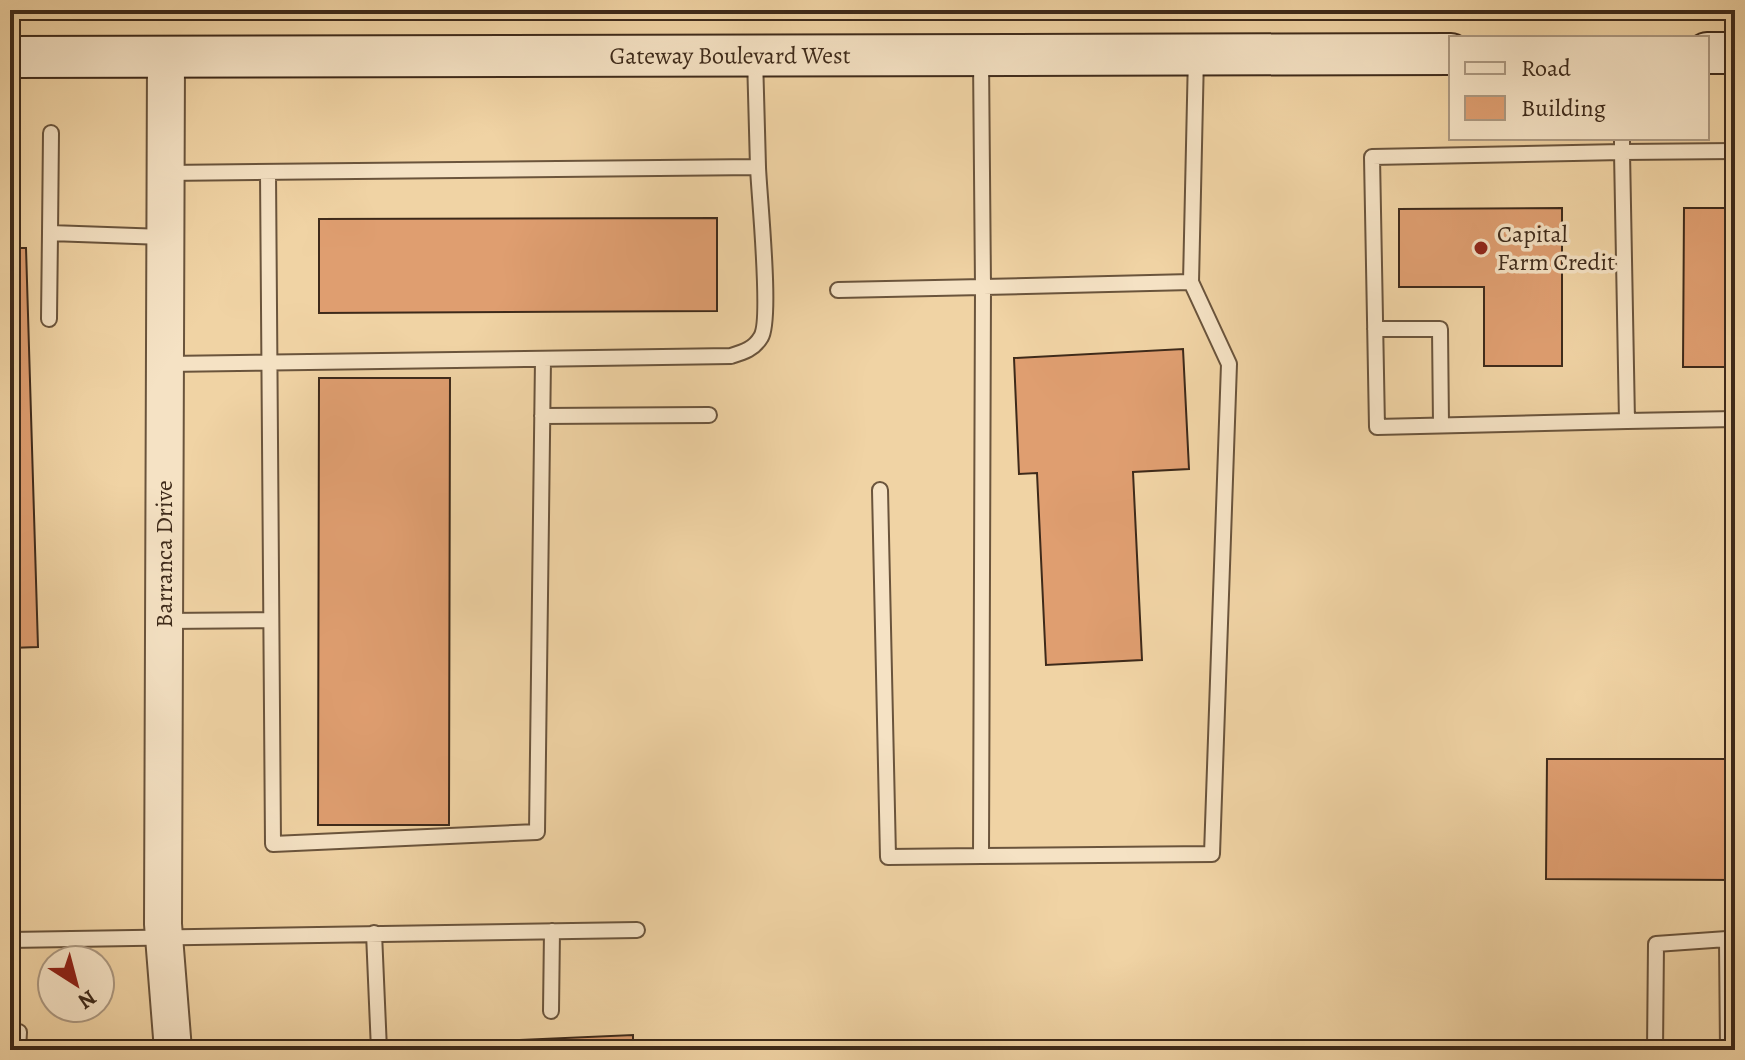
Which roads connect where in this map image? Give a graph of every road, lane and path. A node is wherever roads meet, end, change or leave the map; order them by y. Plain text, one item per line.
1 (1709, 53) edge
2 (1735, 53) edge
3 (1449, 54) edge
4 (981, 55) junction
5 (1196, 55) junction
6 (755, 56) junction
7 (10, 57) edge
8 (166, 58) junction
9 (51, 133) dead end
10 (1622, 145) edge
11 (1735, 151) edge
12 (758, 167) junction
13 (165, 173) junction
14 (268, 173) junction
15 (50, 233) junction
16 (165, 237) junction
17 (1191, 282) junction
18 (983, 287) junction
19 (838, 290) dead end
20 (49, 319) dead end
21 (1375, 329) junction
22 (543, 359) junction
23 (269, 362) junction
24 (165, 364) junction
25 (709, 415) dead end
26 (542, 416) junction
27 (1735, 419) edge
28 (1627, 421) junction
29 (1441, 425) junction
30 (880, 490) dead end
31 (271, 620) junction
32 (164, 621) junction
33 (981, 856) junction
34 (637, 930) dead end
35 (552, 931) junction
36 (374, 933) junction
37 (164, 937) junction
38 (10, 940) edge
39 (551, 1011) dead end
40 (10, 1032) edge
41 (18, 1050) edge
42 (173, 1050) edge
43 (379, 1050) edge
44 (1655, 1050) edge
45 (1728, 1050) edge

1 - 2 main road
3 - 5 main road, Gateway Boulevard West
4 - 5 main road, Gateway Boulevard West
4 - 6 main road, Gateway Boulevard West
4 - 18 lane
5 - 17 lane
6 - 8 main road, Gateway Boulevard West
6 - 12 lane
7 - 8 main road, Gateway Boulevard West
8 - 13 street, Barranca Drive
9 - 15 lane
10 - 11 lane
10 - 21 lane
10 - 28 lane
12 - 14 lane
12 - 22 lane
13 - 14 lane
13 - 16 street, Barranca Drive
14 - 23 lane
15 - 16 lane
15 - 20 lane
16 - 24 street, Barranca Drive
17 - 18 lane
17 - 33 lane
18 - 19 lane
18 - 33 lane
21 - 29 lane
21 - 29 lane
22 - 23 lane
22 - 26 lane
23 - 24 lane
23 - 31 lane
24 - 32 street, Barranca Drive
25 - 26 lane
26 - 31 lane
27 - 28 lane
28 - 29 lane
30 - 33 lane
31 - 32 lane
32 - 37 street, Barranca Drive
34 - 35 lane
35 - 36 lane
35 - 39 lane
36 - 37 lane
36 - 43 lane
37 - 38 lane
37 - 42 street, Barranca Drive
40 - 41 lane
44 - 45 lane

